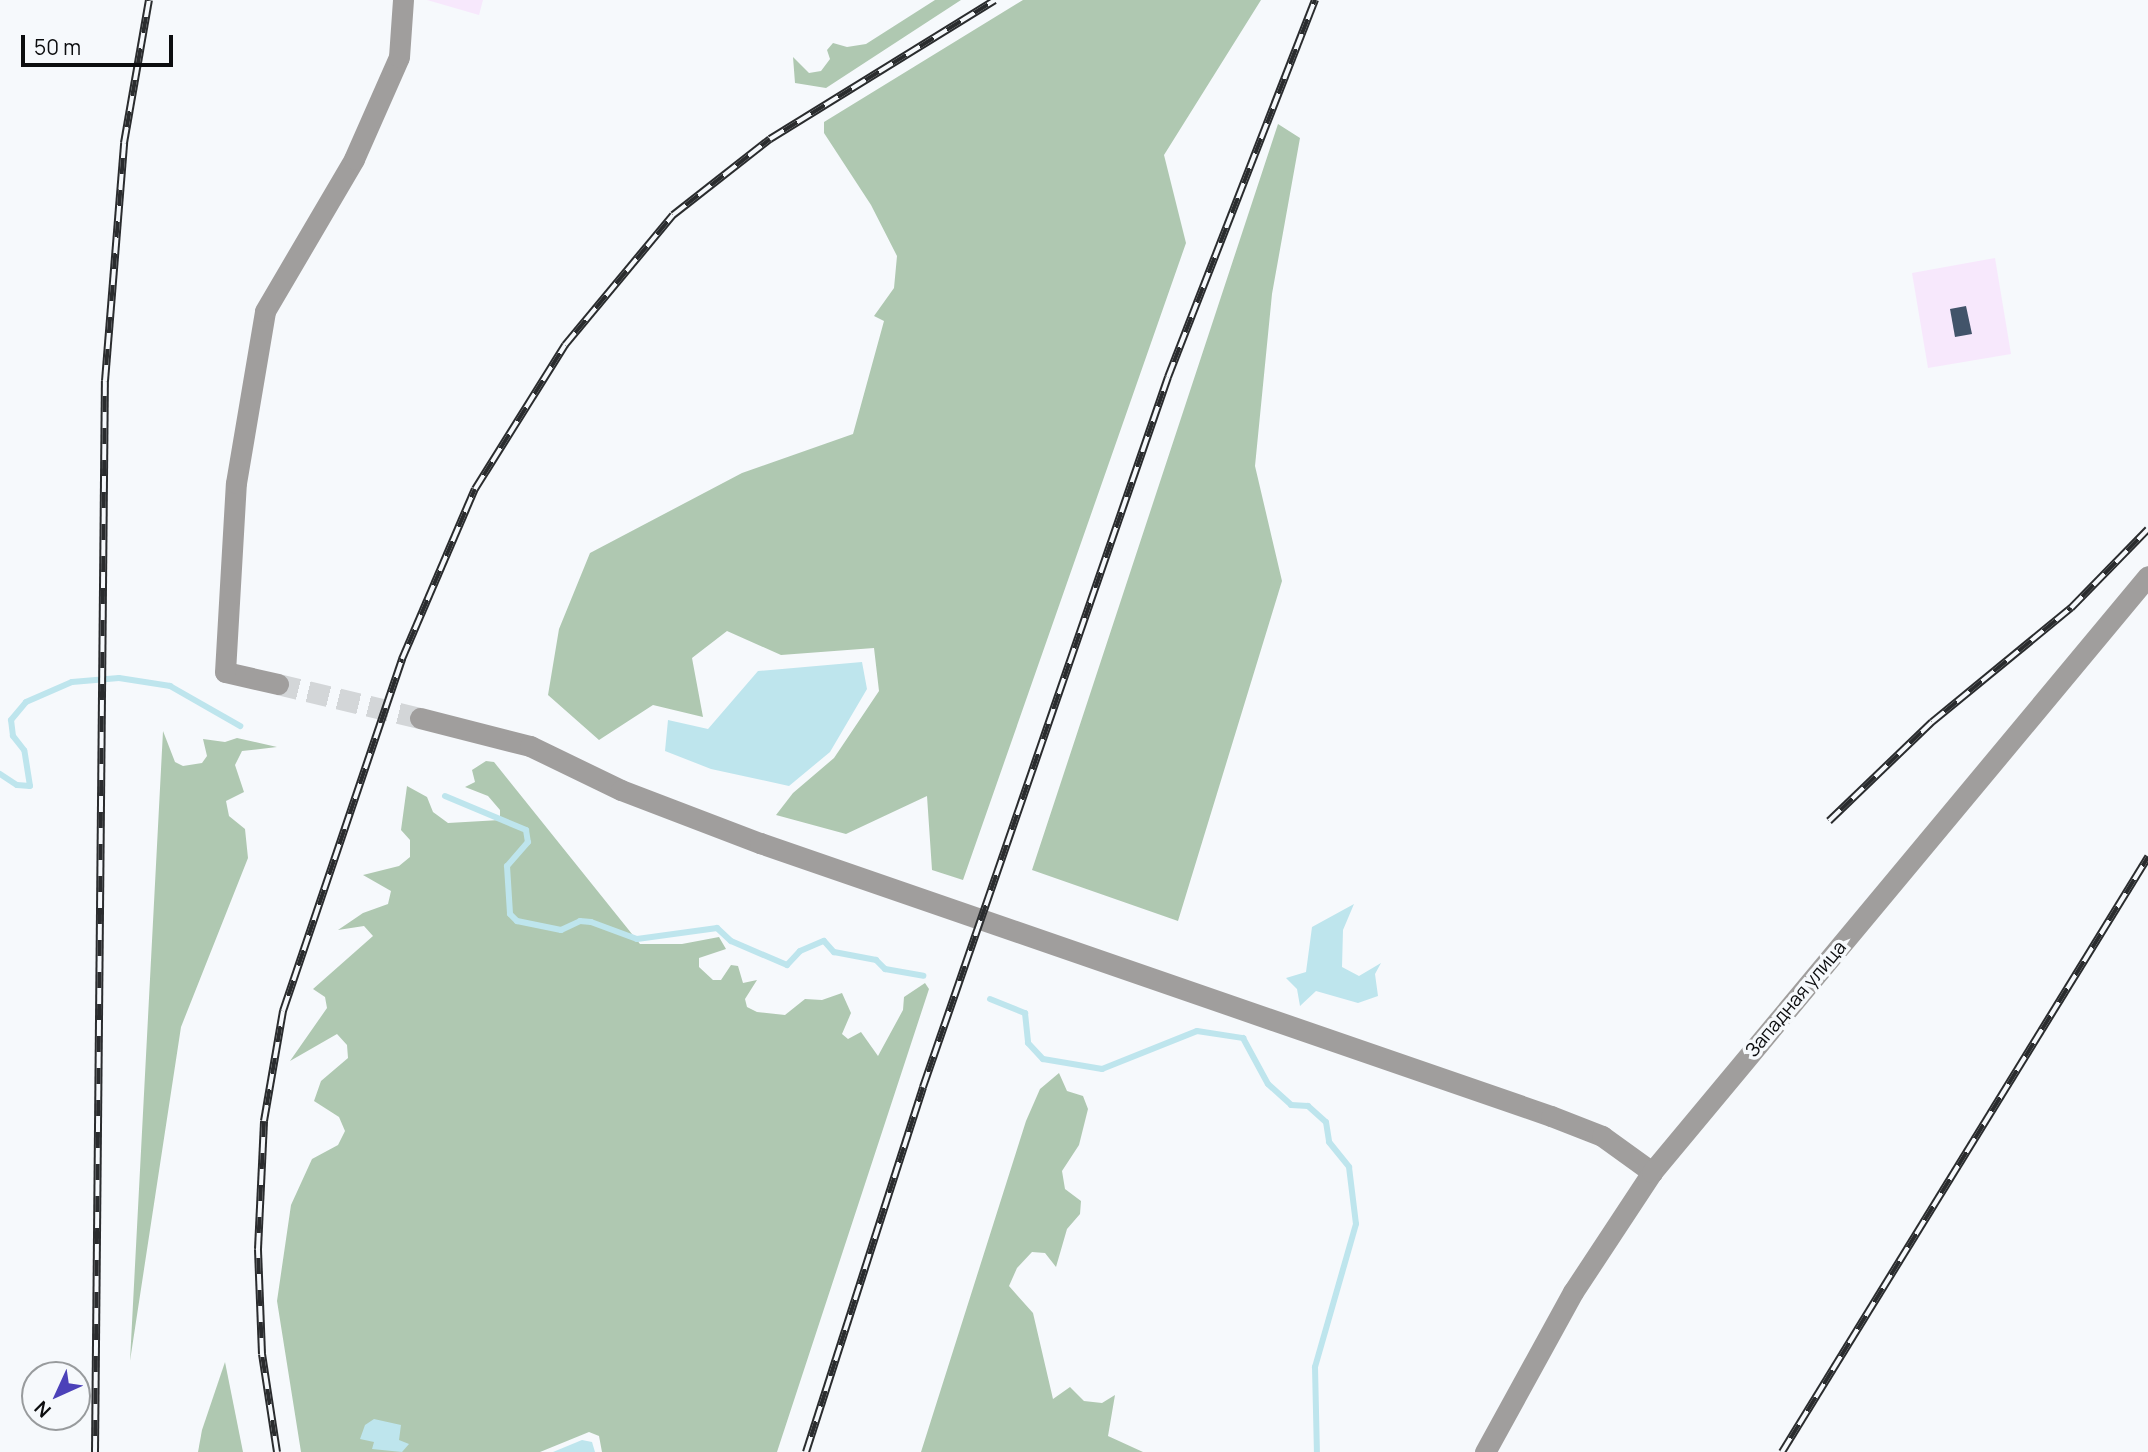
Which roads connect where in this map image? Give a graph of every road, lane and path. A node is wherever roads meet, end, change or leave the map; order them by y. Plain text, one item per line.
1 (403, 0) edge
2 (2148, 576) edge
3 (278, 684) tunnel mouth
4 (420, 718) tunnel mouth
5 (1652, 1172) junction
6 (1485, 1452) edge

1 - 3 street
2 - 5 street, Западная улица
4 - 5 street
5 - 6 street, Западная улица

